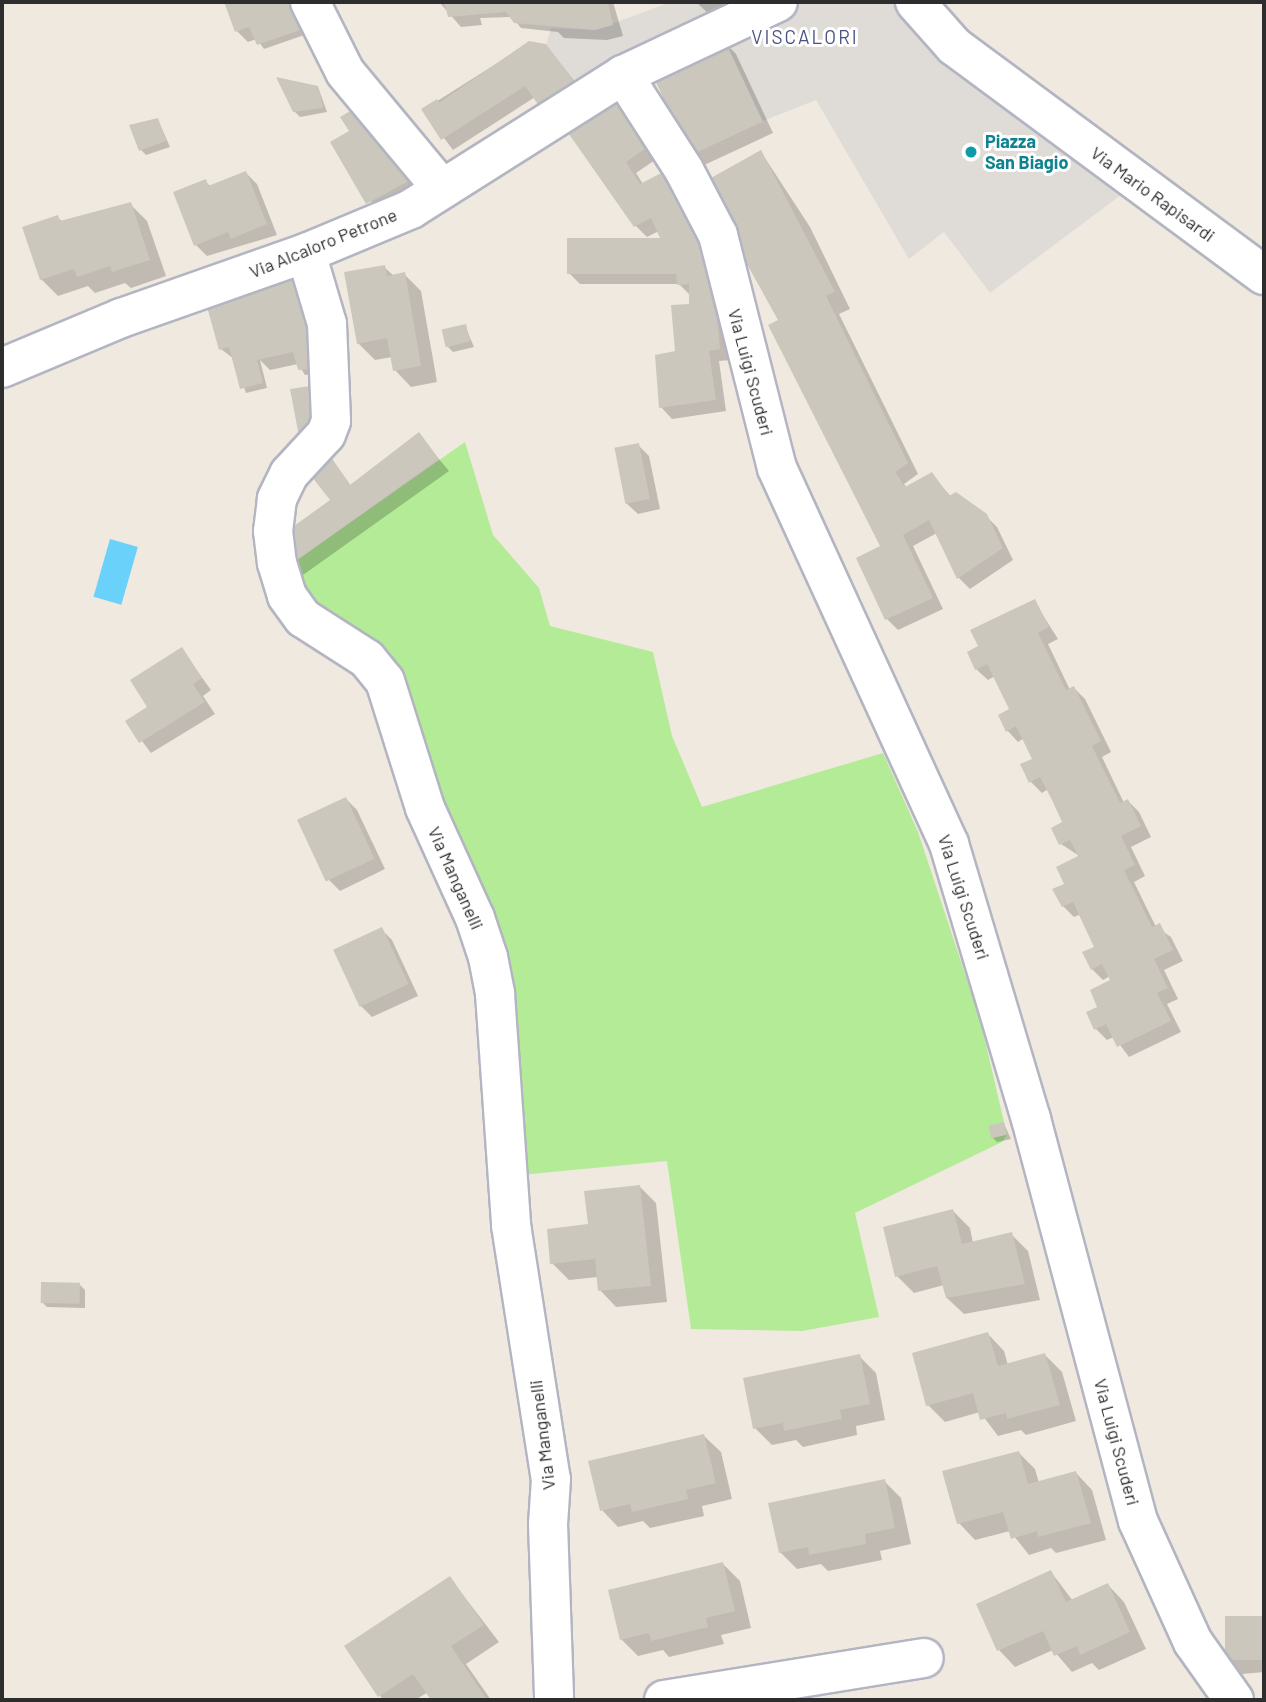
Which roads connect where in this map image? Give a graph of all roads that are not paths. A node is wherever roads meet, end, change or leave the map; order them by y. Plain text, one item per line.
1 (310, 2) edge
2 (778, 2) edge
3 (915, 2) edge
4 (943, 2) edge
5 (954, 46) junction
6 (624, 75) junction
7 (442, 189) junction
8 (306, 253) junction
9 (1264, 275) edge
10 (2, 368) edge
11 (924, 1658) dead end
12 (554, 1700) edge
13 (664, 1700) edge
14 (1234, 1700) edge

1 - 7 street
2 - 6 street, Via Alcaloro Petrone
3 - 5 street, Via Mario Rapisardi
4 - 5 street
5 - 9 street, Via Mario Rapisardi
6 - 7 street, Via Alcaloro Petrone
6 - 14 street, Via Luigi Scuderi
7 - 8 street, Via Alcaloro Petrone
8 - 10 street, Via Alcaloro Petrone
8 - 12 street, Via Manganelli
11 - 13 street

